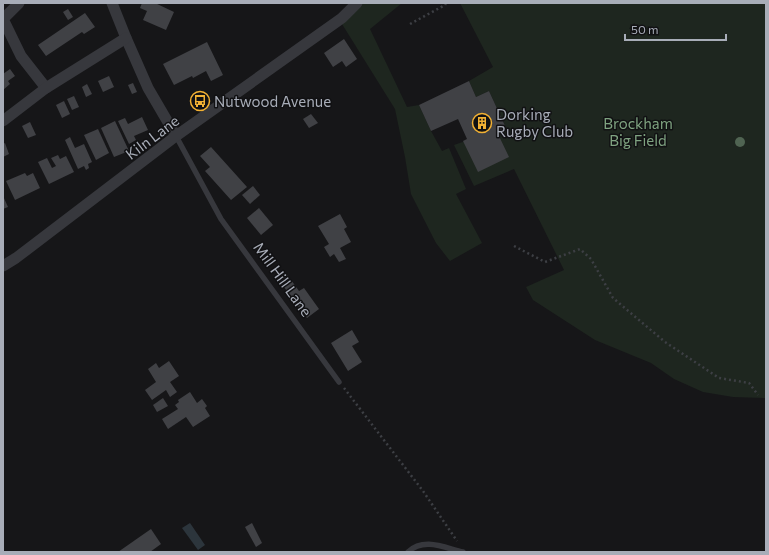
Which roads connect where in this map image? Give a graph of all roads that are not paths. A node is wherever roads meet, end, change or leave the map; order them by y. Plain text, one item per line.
1 (19, 3) edge
2 (112, 3) edge
3 (357, 3) edge
4 (126, 38) junction
5 (46, 88) junction
6 (3, 121) edge
7 (176, 136) junction
8 (3, 266) edge
9 (339, 382) road end
10 (462, 549) edge
11 (408, 552) edge

1 - 5 street
2 - 4 street, Mill Hill Lane
3 - 7 street, Kiln Lane
4 - 5 street
4 - 7 street, Mill Hill Lane
5 - 6 street
7 - 8 street, Kiln Lane
7 - 9 lane, Mill Hill Lane
10 - 11 lane

